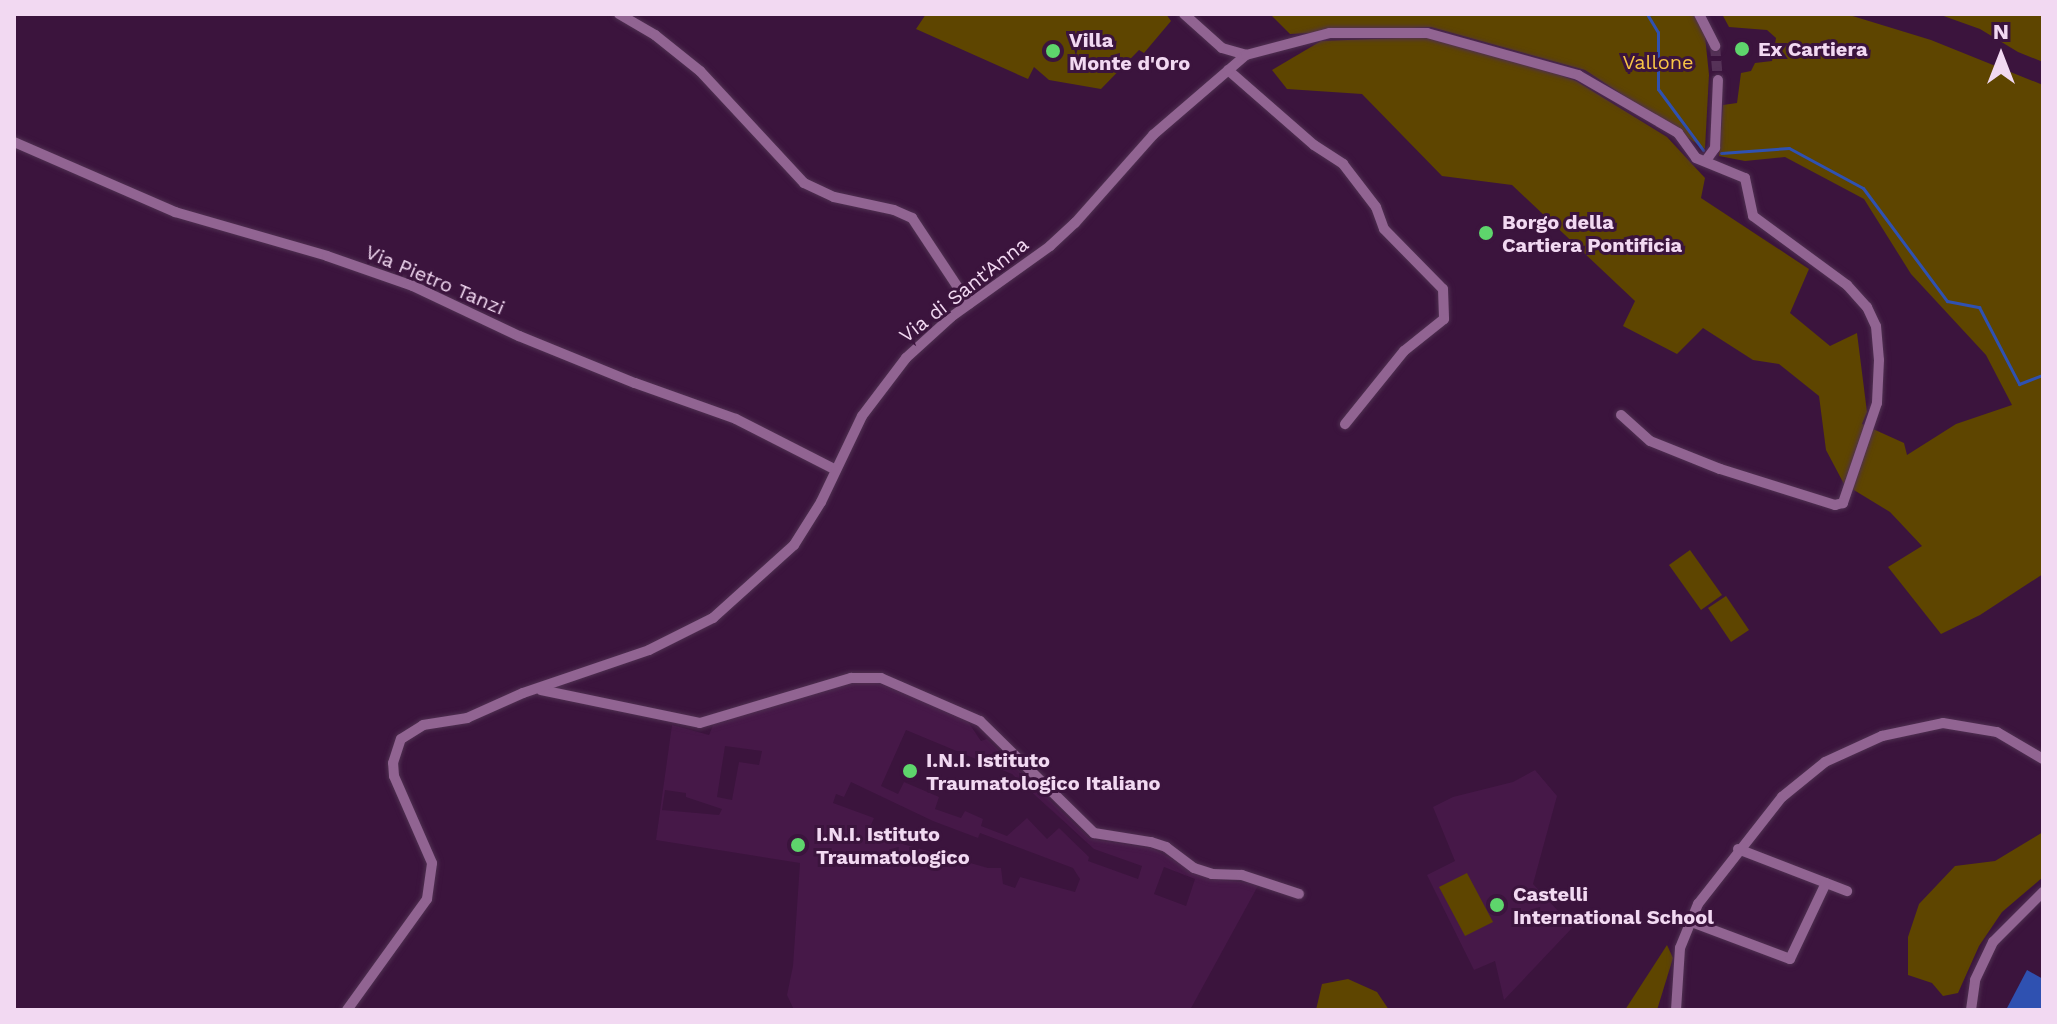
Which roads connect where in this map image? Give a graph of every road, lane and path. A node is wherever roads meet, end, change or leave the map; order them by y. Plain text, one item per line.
1 (619, 14) edge
2 (1184, 14) edge
3 (1699, 14) edge
4 (1715, 46) tunnel mouth
5 (1246, 55) junction
6 (1228, 70) junction
7 (1718, 80) tunnel mouth
8 (14, 142) edge
9 (1707, 159) junction
10 (969, 304) junction
11 (1621, 415) dead end
12 (1345, 424) dead end
13 (834, 469) junction
14 (539, 689) junction
15 (2043, 759) edge
16 (1738, 849) junction
17 (1826, 883) junction
18 (1847, 891) dead end
19 (2043, 892) edge
20 (1299, 894) dead end
21 (1689, 921) junction
22 (347, 1010) edge
23 (1676, 1010) edge
24 (1971, 1010) edge

1 - 10 street
2 - 5 street
3 - 4 street
5 - 6 street, Via di Sant'Anna
5 - 9 street, Via di Sant'Anna
6 - 10 street, Via di Sant'Anna
6 - 12 street
7 - 9 street
8 - 13 street, Via Pietro Tanzi
9 - 11 street, Via di Sant'Anna
10 - 13 street, Via di Sant'Anna
13 - 14 street, Via di Sant'Anna
14 - 20 street
14 - 22 street, Via di Sant'Anna
15 - 16 street
16 - 17 street
16 - 21 street
17 - 18 street
17 - 21 street
19 - 24 street
21 - 23 street

